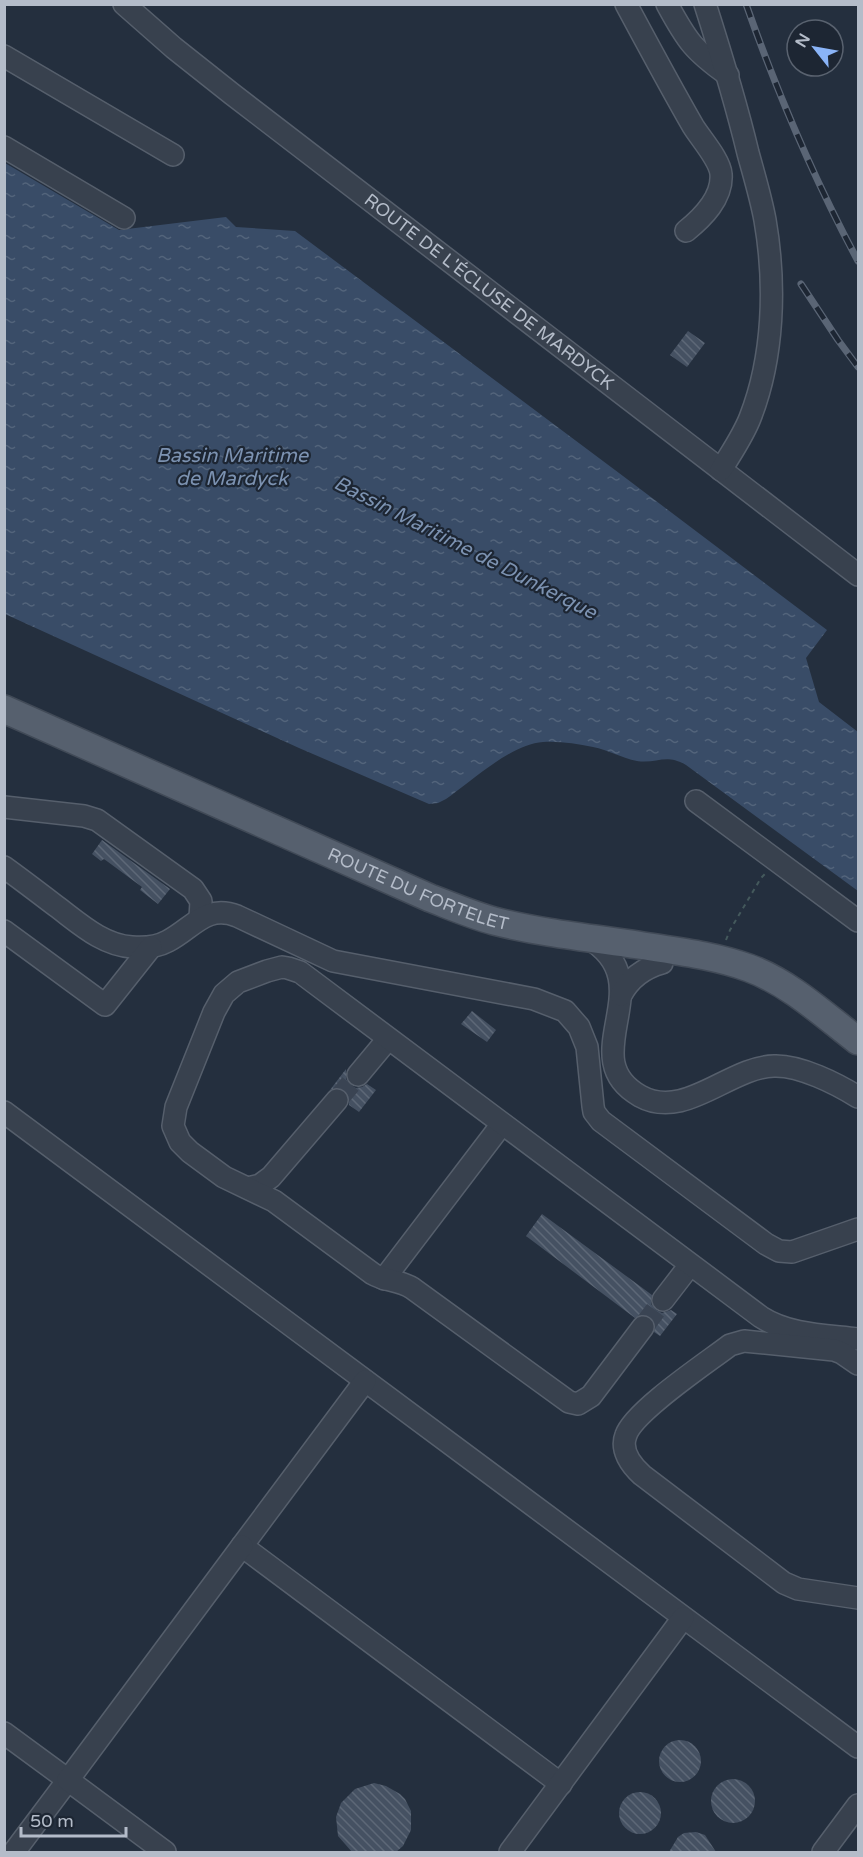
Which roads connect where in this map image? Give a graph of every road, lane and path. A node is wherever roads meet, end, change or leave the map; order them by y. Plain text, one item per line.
1 (124, 4) edge
2 (626, 4) edge
3 (668, 4) edge
4 (705, 4) edge
5 (4, 56) edge
6 (728, 75) junction
7 (4, 147) edge
8 (173, 155) dead end
9 (124, 218) dead end
10 (686, 231) dead end
11 (721, 470) junction
12 (858, 575) edge
13 (4, 709) edge
14 (4, 723) edge
15 (696, 801) dead end
16 (4, 807) edge
17 (780, 862) junction
18 (4, 867) edge
19 (200, 918) junction
20 (858, 921) edge
21 (4, 931) edge
22 (587, 937) junction
23 (151, 946) junction
24 (608, 954) junction
25 (719, 959) junction
26 (662, 963) junction
27 (621, 995) junction
28 (850, 1034) edge
29 (388, 1040) junction
30 (358, 1075) tunnel mouth
31 (858, 1097) edge
32 (338, 1100) tunnel mouth
33 (4, 1112) edge
34 (501, 1124) junction
35 (248, 1188) junction
36 (858, 1229) edge
37 (690, 1265) junction
38 (384, 1279) junction
39 (663, 1300) tunnel mouth
40 (643, 1327) tunnel mouth
41 (858, 1339) edge
42 (858, 1364) edge
43 (365, 1381) junction
44 (242, 1546) junction
45 (858, 1598) edge
46 (683, 1618) junction
47 (4, 1733) edge
48 (858, 1747) edge
49 (68, 1780) junction
50 (561, 1784) junction
51 (858, 1805) edge
52 (14, 1852) edge
53 (165, 1852) edge
54 (510, 1852) edge
55 (823, 1852) edge

1 - 11 street, ROUTE DE L'ÉCLUSE DE MARDYCK
2 - 10 street
3 - 6 street
4 - 6 street
5 - 8 street
6 - 11 street
7 - 9 street
11 - 12 street, ROUTE DE L'ÉCLUSE DE MARDYCK
13 - 22 main road, ROUTE DU FORTELET
14 - 24 main road, ROUTE DU FORTELET
15 - 17 street
16 - 19 street
17 - 20 street
17 - 25 path
18 - 23 street
19 - 23 street
19 - 36 street
21 - 23 street
22 - 24 street
22 - 25 main road, ROUTE DU FORTELET
24 - 26 main road, ROUTE DU FORTELET
24 - 27 street
25 - 28 main road, ROUTE DU FORTELET
26 - 27 street
26 - 28 main road, ROUTE DU FORTELET
27 - 31 street
29 - 30 street
29 - 34 street
29 - 35 street
32 - 35 street
33 - 43 street
34 - 37 street
34 - 38 street
35 - 38 street
37 - 39 street
37 - 41 street
38 - 40 street
42 - 45 street
43 - 44 street
43 - 46 street
44 - 49 street
44 - 50 street
46 - 48 street
46 - 50 street
47 - 49 street
49 - 52 street
49 - 53 street
50 - 54 street
51 - 55 street

